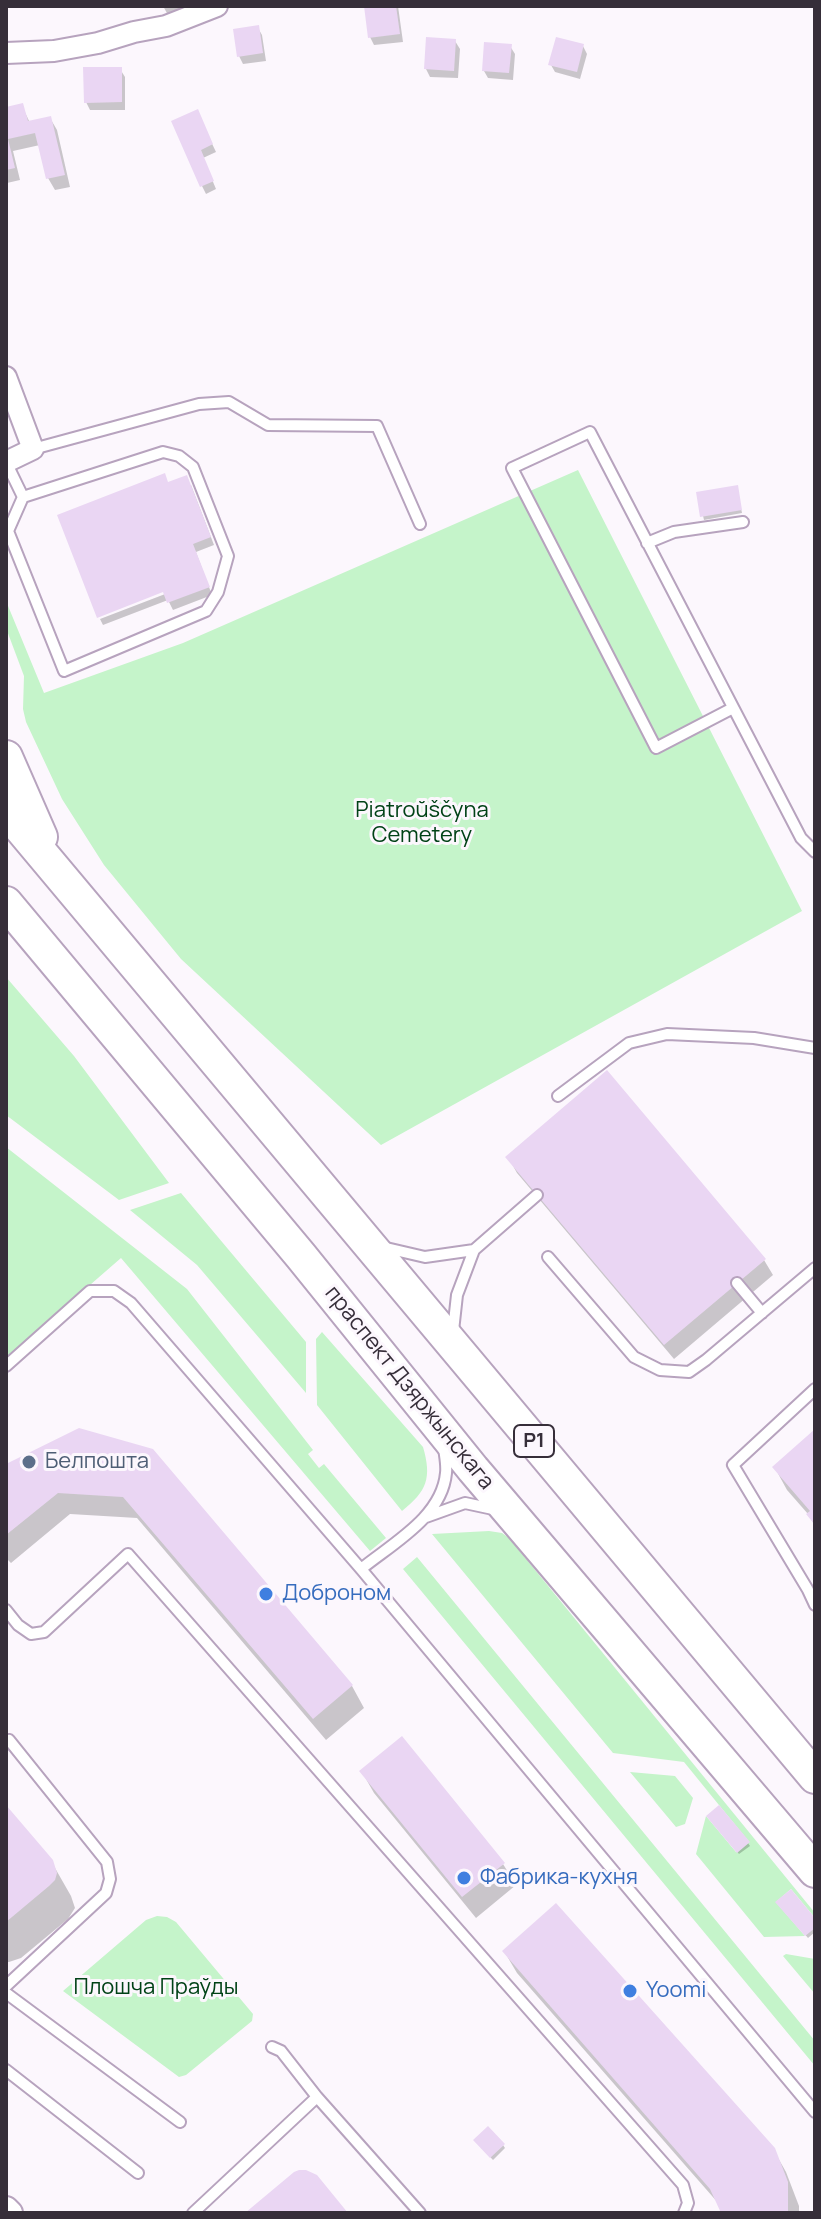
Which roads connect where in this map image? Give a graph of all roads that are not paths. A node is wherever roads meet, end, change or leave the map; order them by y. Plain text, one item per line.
1 (217, 6) edge
2 (6, 53) edge
3 (6, 377) edge
4 (33, 449) junction
5 (6, 462) edge
6 (23, 497) junction
7 (743, 522) dead end
8 (420, 524) dead end
9 (647, 543) junction
10 (733, 708) junction
11 (6, 757) edge
12 (6, 811) edge
13 (815, 852) edge
14 (54, 865) junction
15 (6, 903) edge
16 (815, 1048) edge
17 (558, 1096) dead end
18 (537, 1195) dead end
19 (370, 1244) junction
20 (474, 1250) junction
21 (548, 1257) dead end
22 (815, 1268) edge
23 (737, 1283) dead end
24 (762, 1313) junction
25 (454, 1345) junction
26 (6, 1366) edge
27 (815, 1389) edge
28 (432, 1420) junction
29 (426, 1517) junction
30 (525, 1528) junction
31 (361, 1569) junction
32 (815, 1605) edge
33 (6, 1610) edge
34 (6, 1742) edge
35 (815, 1777) edge
36 (815, 1871) edge
37 (6, 1986) edge
38 (6, 1993) edge
39 (272, 2047) dead end
40 (6, 2070) edge
41 (317, 2097) junction
42 (815, 2112) edge
43 (180, 2122) dead end
44 (138, 2173) dead end
45 (193, 2213) edge
46 (420, 2213) edge
47 (684, 2213) edge

1 - 2 street
3 - 4 street
4 - 5 street
4 - 8 lane
5 - 6 lane
6 - 6 lane
7 - 9 lane
9 - 10 lane
9 - 10 lane
10 - 13 lane
11 - 14 main road, Р1
12 - 14 main road
14 - 19 main road, Р1
15 - 28 main road, праспект Дзяржынскага
16 - 17 lane
18 - 20 lane
19 - 20 lane
19 - 25 main road, Р1
20 - 25 lane
21 - 24 lane
22 - 24 lane
23 - 24 lane
25 - 35 main road, Р1
26 - 31 lane
27 - 32 lane
28 - 29 lane
28 - 30 main road, праспект Дзяржынскага
29 - 30 lane
29 - 31 lane
30 - 36 main road, праспект Дзяржынскага
31 - 42 lane
33 - 47 lane
34 - 37 lane
38 - 43 lane
39 - 41 lane
40 - 44 lane
41 - 45 lane
41 - 46 lane

